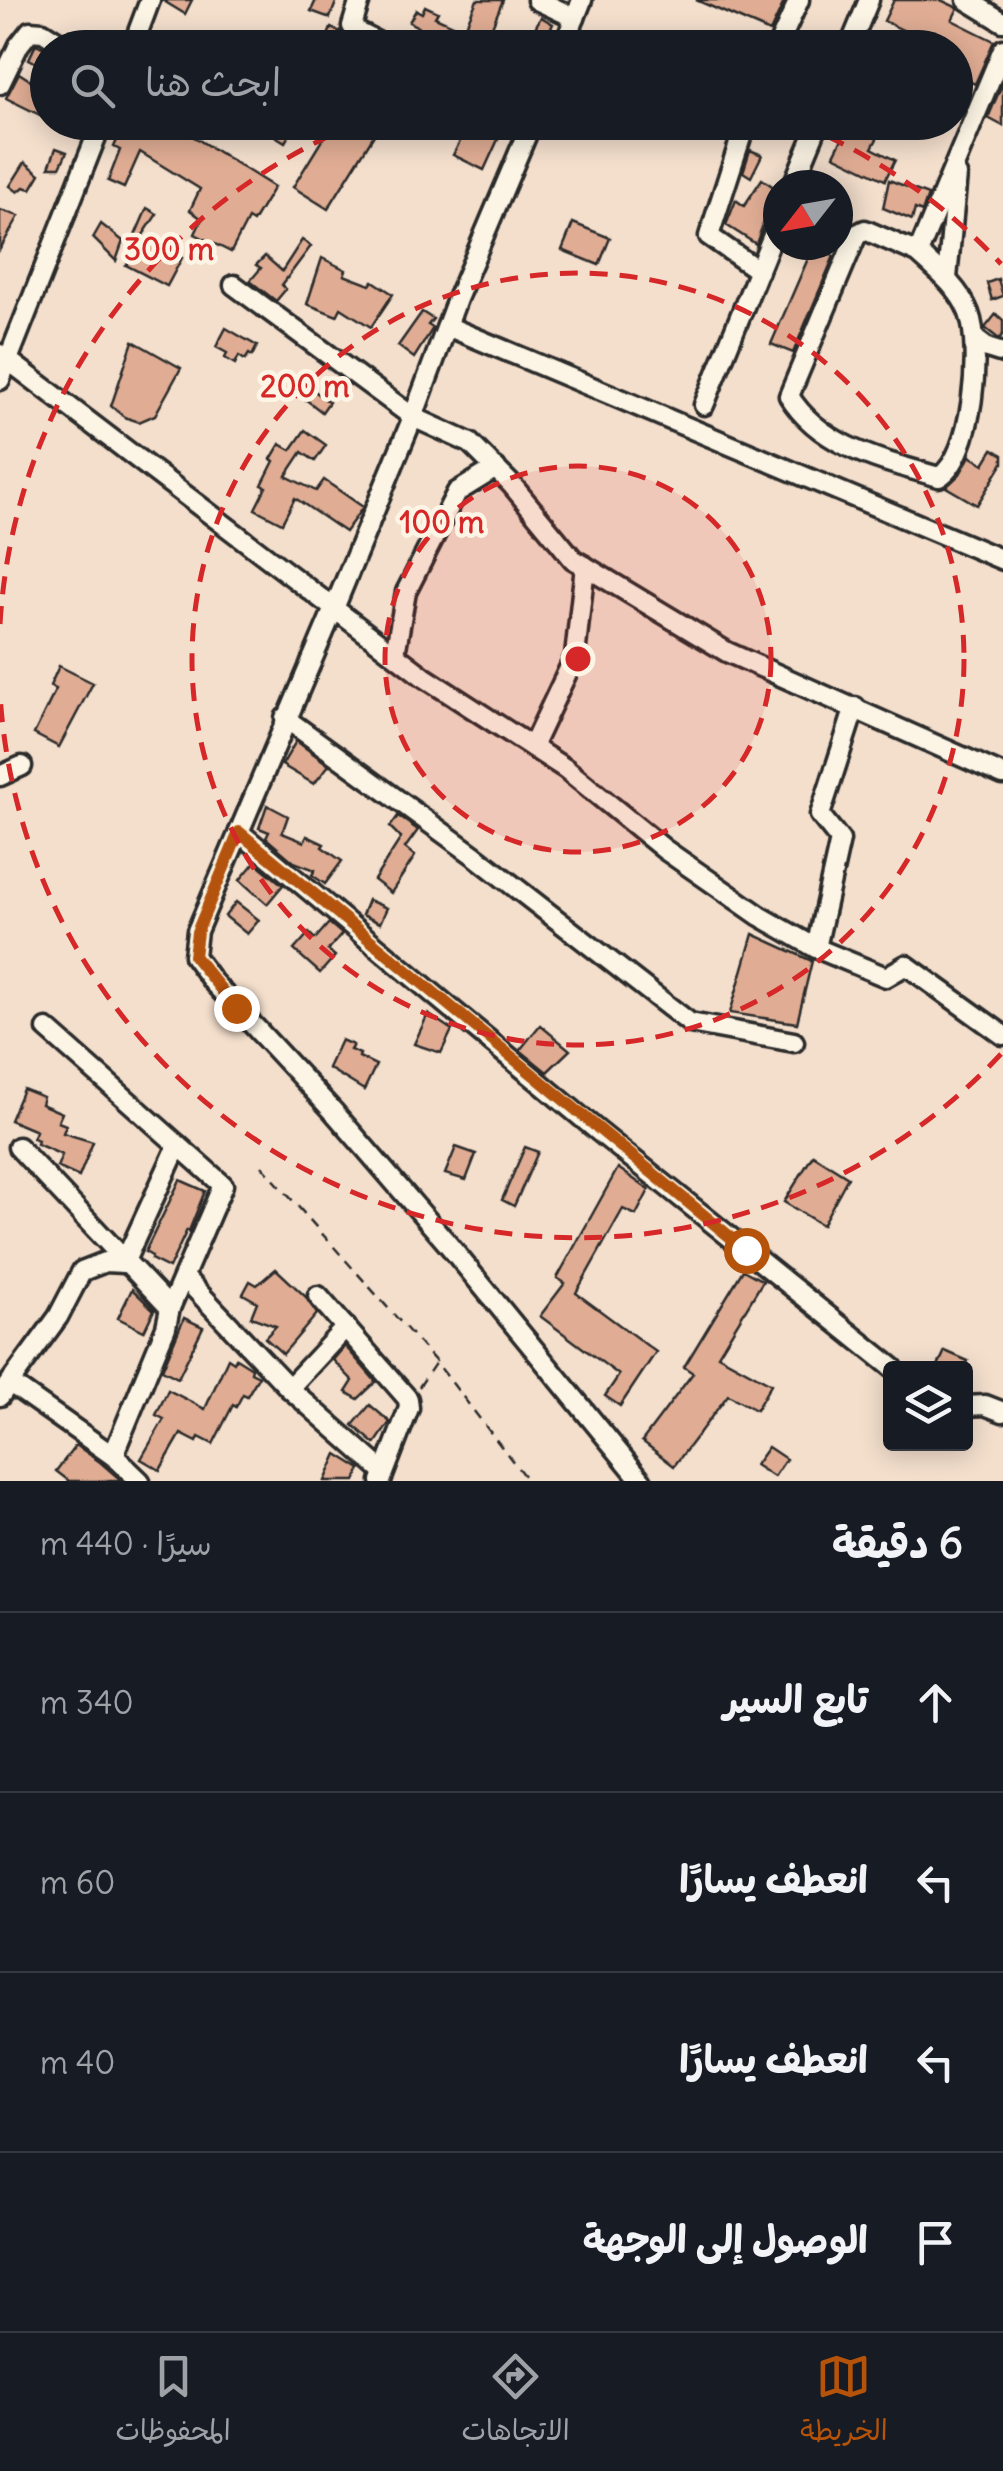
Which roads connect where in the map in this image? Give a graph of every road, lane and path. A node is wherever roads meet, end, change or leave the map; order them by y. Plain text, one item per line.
1 (150, 0) edge
2 (360, 0) edge
3 (538, 0) edge
4 (582, 0) edge
5 (799, 0) edge
6 (868, 0) edge
7 (967, 0) edge
8 (575, 18) junction
9 (1003, 22) edge
10 (139, 30) edge
11 (355, 30) edge
12 (570, 30) edge
13 (786, 30) edge
14 (856, 30) edge
15 (30, 31) edge
16 (1003, 49) edge
17 (0, 84) edge
18 (973, 122) edge
19 (94, 140) edge
20 (524, 140) edge
21 (740, 140) edge
22 (812, 140) edge
23 (966, 140) edge
24 (956, 164) junction
25 (800, 170) edge
26 (918, 253) junction
27 (763, 260) edge
28 (759, 270) junction
29 (947, 278) junction
30 (234, 285) dead end
31 (446, 326) junction
32 (975, 339) junction
33 (1003, 354) edge
34 (4, 357) edge
35 (0, 380) edge
36 (704, 405) dead end
37 (413, 417) junction
38 (496, 468) junction
39 (1003, 560) edge
40 (585, 566) junction
41 (335, 606) junction
42 (395, 654) junction
43 (855, 707) junction
44 (285, 718) junction
45 (532, 747) junction
46 (22, 766) dead end
47 (1003, 775) edge
48 (0, 776) edge
49 (239, 832) junction
50 (816, 948) junction
51 (47, 1029) dead end
52 (1003, 1035) edge
53 (794, 1042) dead end
54 (178, 1145) junction
55 (18, 1147) dead end
56 (262, 1166) dead end
57 (124, 1262) junction
58 (184, 1276) junction
59 (318, 1296) dead end
60 (170, 1308) junction
61 (346, 1326) junction
62 (885, 1361) edge
63 (436, 1362) junction
64 (289, 1388) junction
65 (5, 1390) edge
66 (408, 1400) junction
67 (973, 1406) edge
68 (1003, 1412) edge
69 (116, 1458) junction
70 (382, 1477) edge
71 (140, 1481) edge
72 (528, 1481) edge
73 (642, 1481) edge

1 - 10 street
2 - 11 street
3 - 8 street
4 - 8 street
5 - 13 street
6 - 14 street
7 - 9 street
8 - 12 street
15 - 17 street
16 - 18 street
19 - 34 street
20 - 31 street
21 - 28 street
22 - 25 street
23 - 24 street
24 - 26 street
24 - 29 street
26 - 29 street
26 - 32 street
27 - 28 street
28 - 36 street
29 - 32 street
30 - 37 street
31 - 37 street
31 - 39 street
32 - 33 street
34 - 35 street
34 - 41 street
37 - 38 street
37 - 41 street
38 - 40 street
38 - 42 street
40 - 43 street
40 - 45 street
41 - 42 street
41 - 44 street
42 - 45 street
43 - 47 street
43 - 50 street
44 - 49 street
44 - 53 street
45 - 50 street
46 - 48 street
49 - 62 street
49 - 73 street
50 - 52 street
51 - 54 street
54 - 57 street
54 - 58 street
55 - 57 street
56 - 63 path
57 - 60 street
57 - 65 street
58 - 60 street
58 - 64 street
59 - 61 street
60 - 69 street
61 - 64 street
61 - 66 street
63 - 66 path
63 - 72 path
64 - 70 street
65 - 69 street
66 - 70 street
67 - 68 street
69 - 71 street

